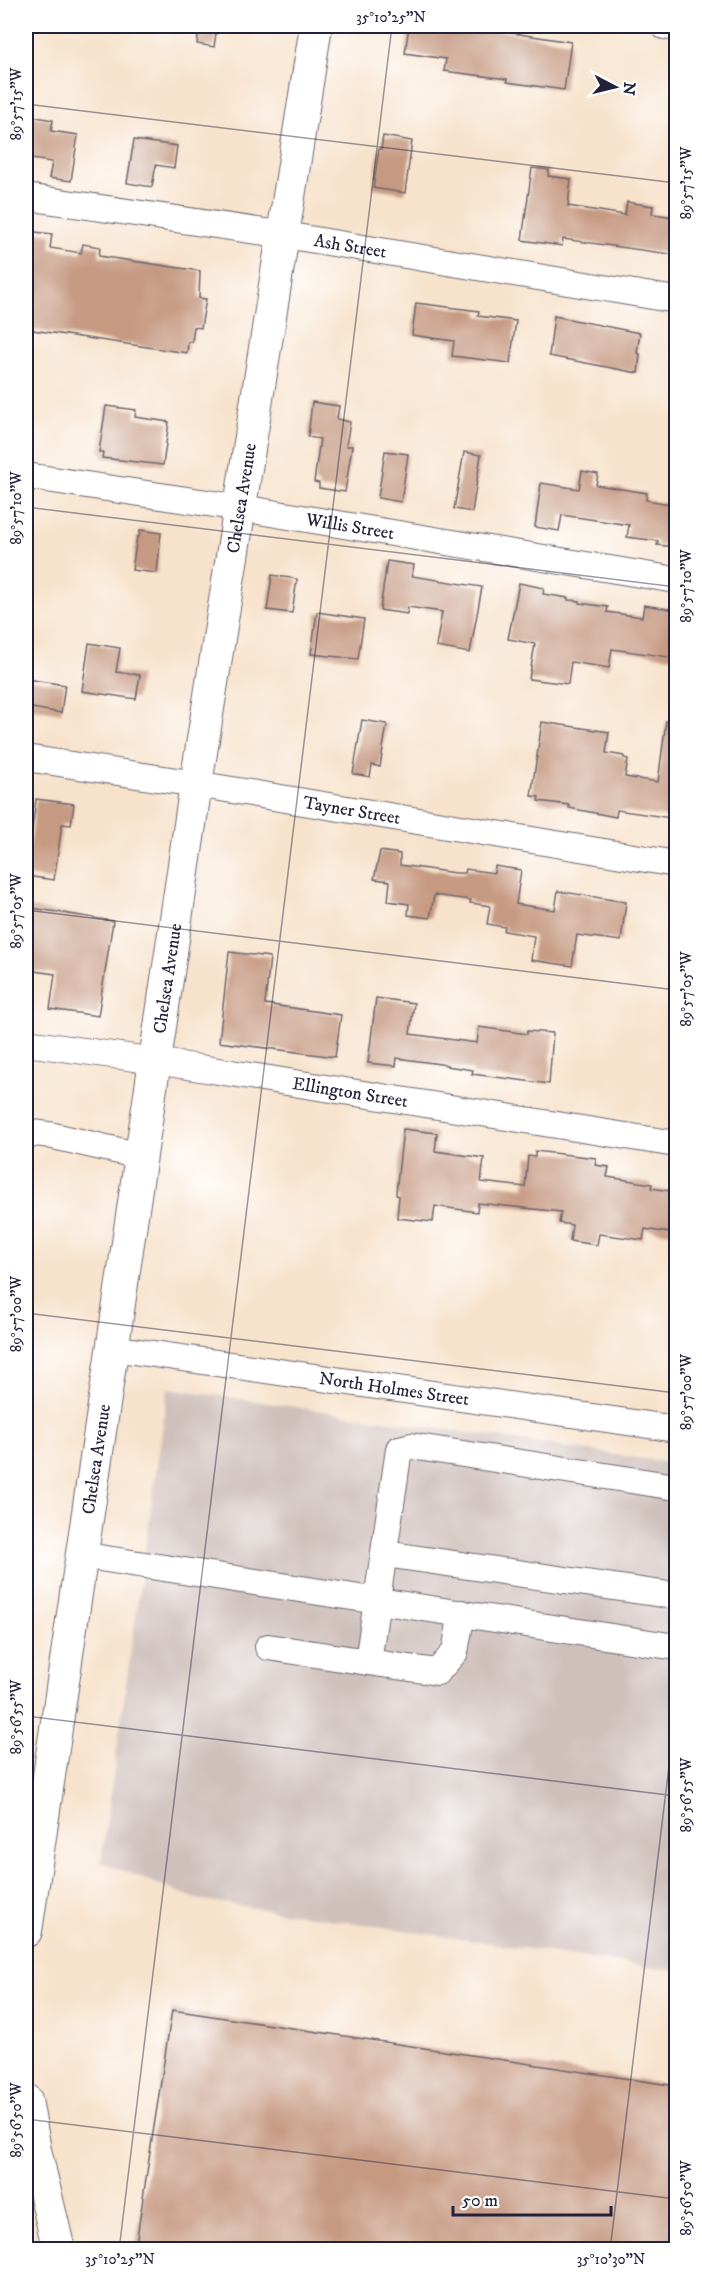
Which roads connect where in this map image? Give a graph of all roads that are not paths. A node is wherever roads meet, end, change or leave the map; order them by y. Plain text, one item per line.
1 (316, 26) edge
2 (664, 26) edge
3 (676, 28) edge
4 (26, 197) edge
5 (285, 235) junction
6 (676, 300) edge
7 (26, 477) edge
8 (241, 508) junction
9 (676, 580) edge
10 (26, 759) edge
11 (196, 784) junction
12 (676, 864) edge
13 (26, 1043) edge
14 (156, 1061) junction
15 (26, 1137) edge
16 (676, 1144) edge
17 (141, 1156) junction
18 (112, 1348) junction
19 (676, 1429) edge
20 (676, 1487) edge
21 (384, 1554) junction
22 (80, 1555) junction
23 (676, 1596) edge
24 (377, 1599) junction
25 (462, 1613) junction
26 (268, 1647) dead end
27 (676, 1647) edge
28 (368, 1662) junction
29 (26, 1931) edge
30 (26, 2100) edge
31 (59, 2250) edge

1 - 5 main road, Chelsea Avenue
2 - 3 street
4 - 5 street, Ash Street
5 - 6 street, Ash Street
5 - 8 main road, Chelsea Avenue
7 - 8 street, Willis Street
8 - 9 street, Willis Street
8 - 11 main road, Chelsea Avenue
10 - 11 street, Tayner Street
11 - 12 street, Tayner Street
11 - 14 main road, Chelsea Avenue
13 - 14 street, Ellington Street
14 - 16 street, Ellington Street
14 - 17 main road, Chelsea Avenue
15 - 17 street
17 - 18 main road, Chelsea Avenue
18 - 19 street, North Holmes Street
18 - 22 main road, Chelsea Avenue
20 - 21 street
21 - 23 street
21 - 24 street
22 - 24 street
22 - 29 main road, Chelsea Avenue
24 - 25 street
24 - 28 street
25 - 27 street
25 - 28 street
26 - 28 street
30 - 31 main road

